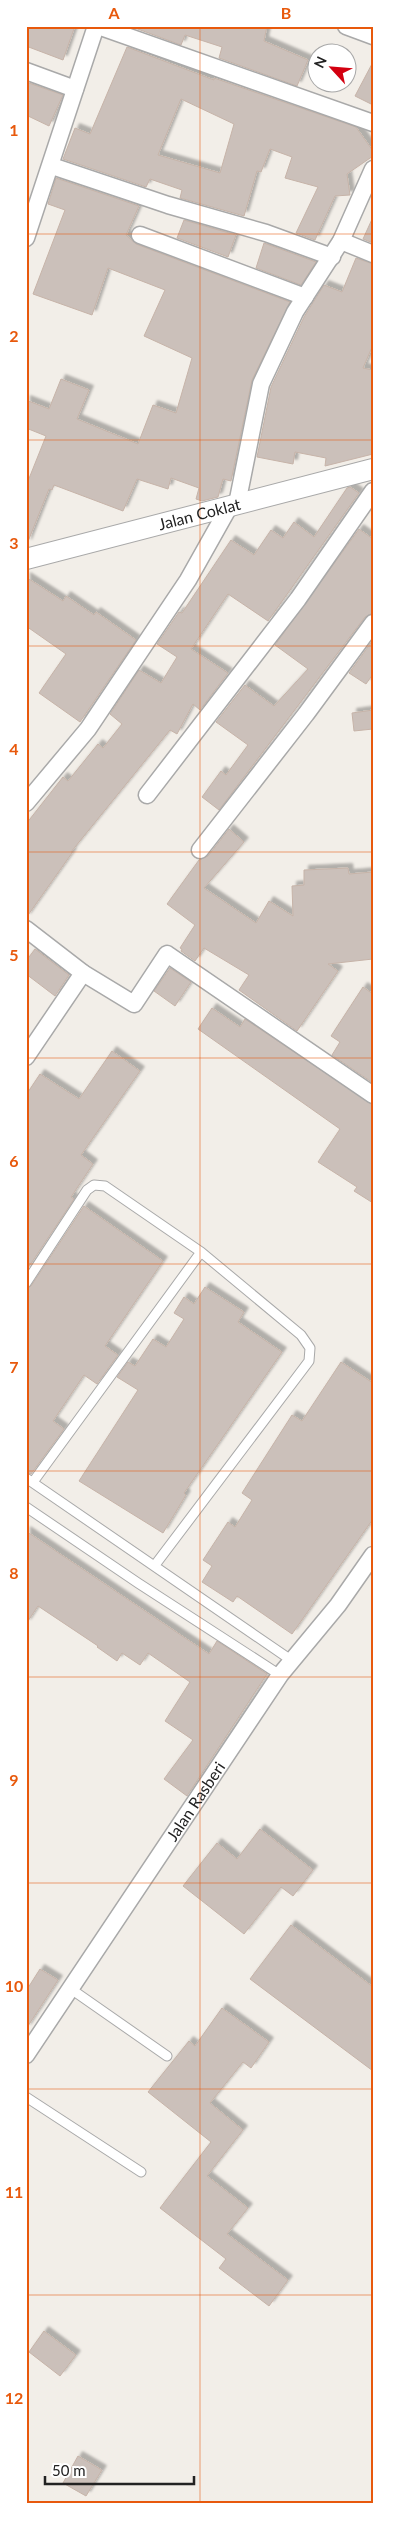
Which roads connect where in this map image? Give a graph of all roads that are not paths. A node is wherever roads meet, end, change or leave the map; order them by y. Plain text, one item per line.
1 (97, 26) edge
2 (346, 26) edge
3 (373, 36) edge
4 (26, 71) edge
5 (75, 89) junction
6 (373, 124) edge
7 (52, 166) junction
8 (373, 169) edge
9 (140, 236) dead end
10 (26, 238) edge
11 (341, 241) junction
12 (373, 254) edge
13 (332, 257) junction
14 (305, 296) junction
15 (373, 469) edge
16 (373, 491) edge
17 (233, 506) junction
18 (26, 559) edge
19 (373, 623) edge
20 (147, 795) dead end
21 (26, 803) edge
22 (200, 850) dead end
23 (26, 929) edge
24 (83, 974) junction
25 (26, 1057) edge
26 (373, 1095) edge
27 (201, 1252) junction
28 (26, 1283) edge
29 (30, 1480) edge
30 (26, 1507) edge
31 (373, 1555) edge
32 (155, 1565) junction
33 (291, 1660) junction
34 (280, 1675) junction
35 (71, 1989) junction
36 (26, 2055) edge
37 (167, 2056) dead end
38 (26, 2097) edge
39 (141, 2172) dead end

1 - 5 street
1 - 6 street
2 - 3 street
4 - 5 street
5 - 7 street
7 - 10 street
7 - 13 street
8 - 11 street
9 - 14 street
11 - 12 street
11 - 13 street
13 - 14 street
14 - 17 street
15 - 17 street, Jalan Coklat
16 - 20 street
17 - 18 street, Jalan Coklat
17 - 21 street
19 - 22 street
23 - 24 street
24 - 25 street
24 - 26 street
27 - 28 lane
27 - 29 lane
27 - 32 lane
29 - 32 lane
30 - 34 lane
31 - 33 street, Jalan Rasberi
32 - 33 lane
33 - 34 street, Jalan Rasberi
34 - 35 street, Jalan Rasberi
35 - 36 street, Jalan Rasberi
35 - 37 lane
38 - 39 lane

